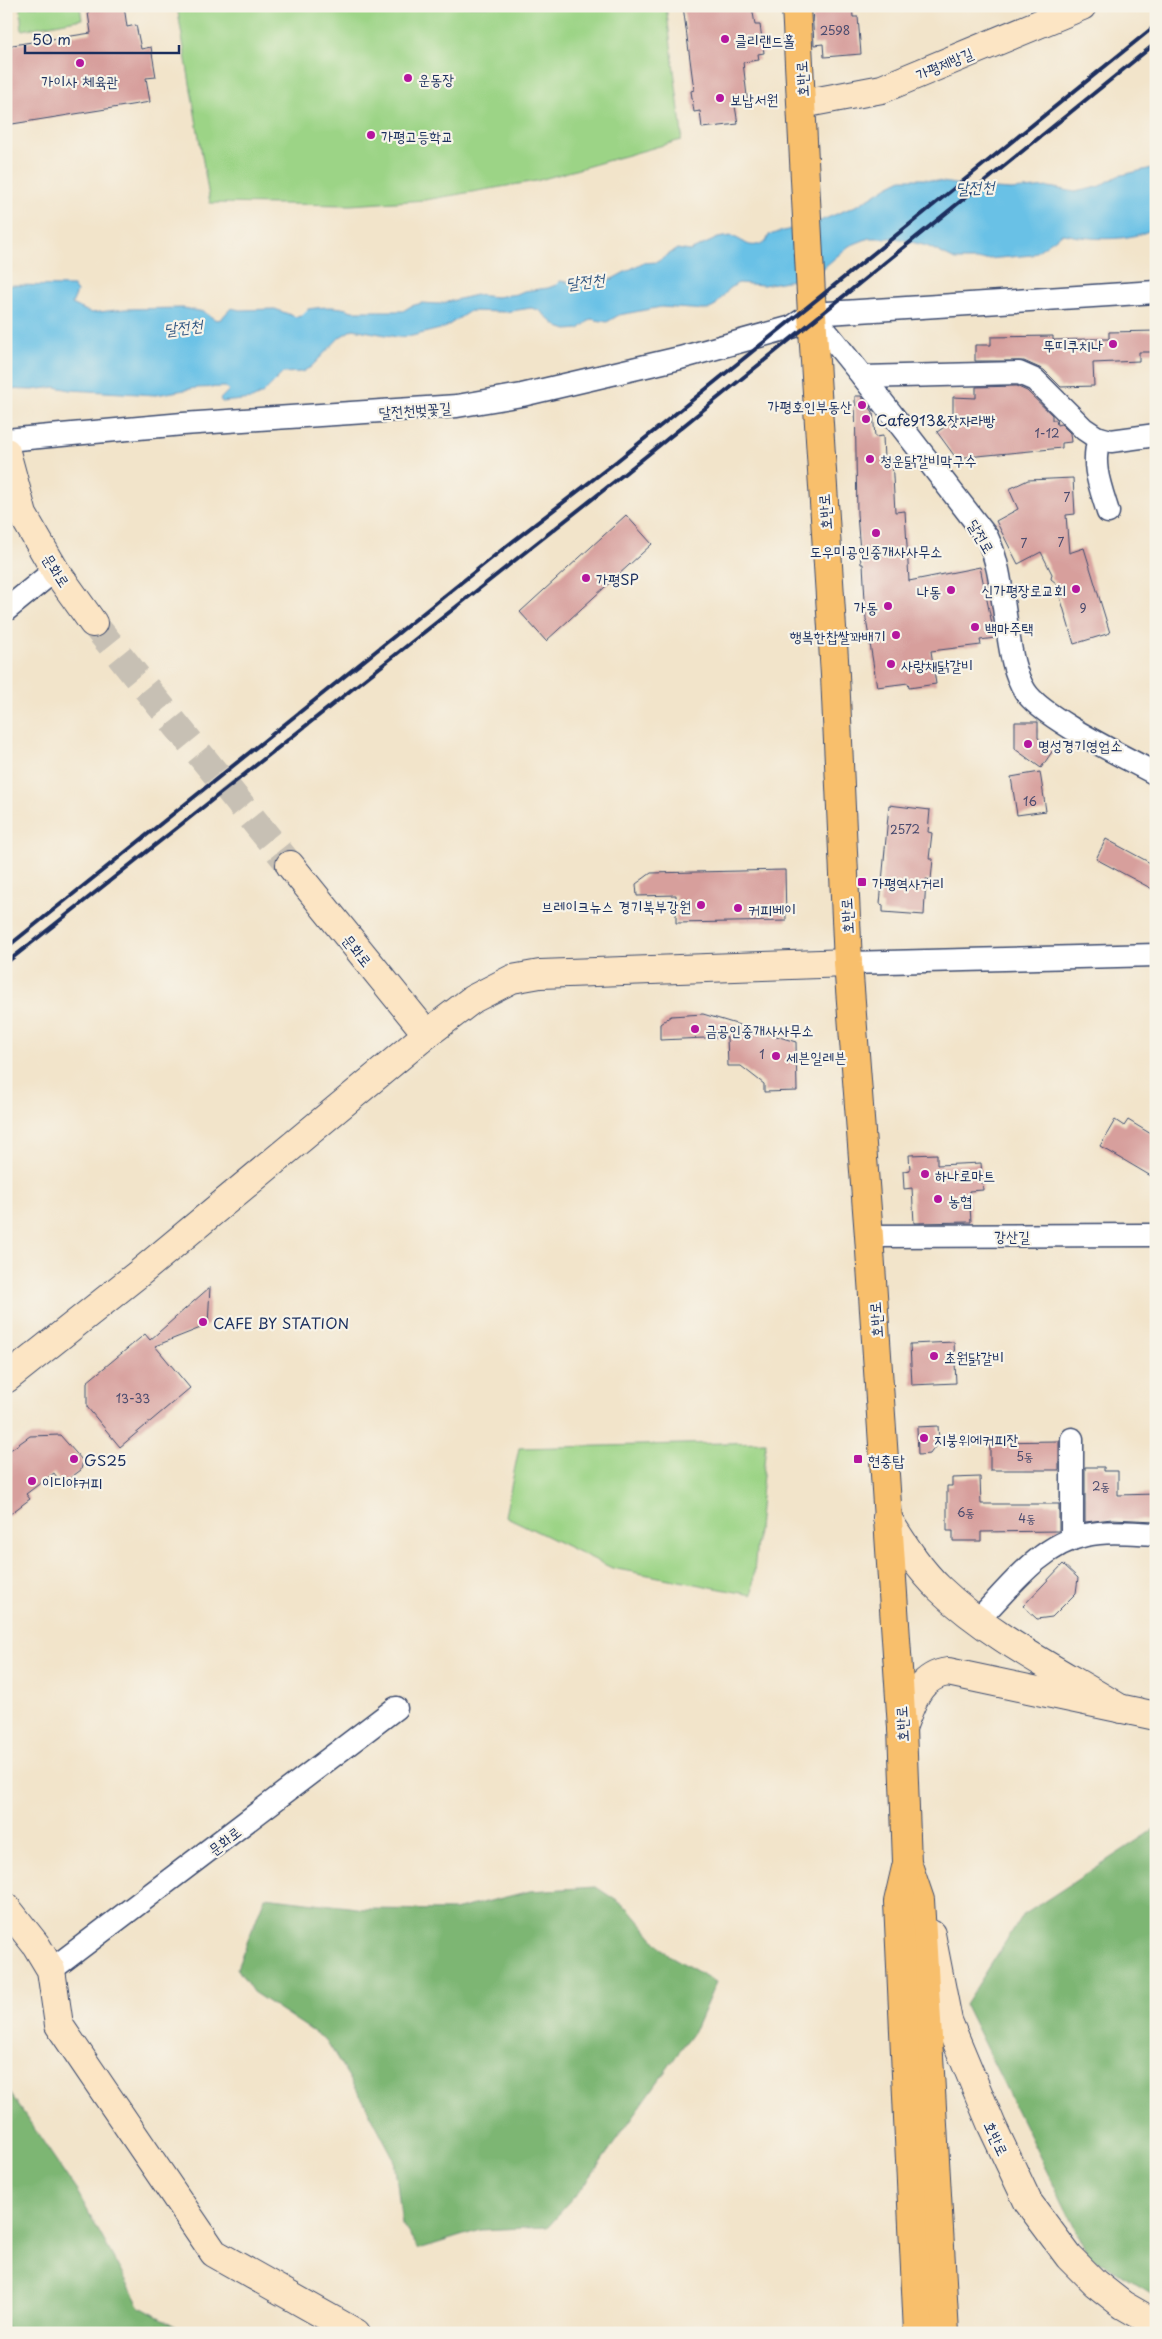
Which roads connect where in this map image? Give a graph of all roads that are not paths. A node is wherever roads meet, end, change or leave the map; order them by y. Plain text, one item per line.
1 (796, 6) edge
2 (1082, 6) edge
3 (803, 113) junction
4 (1156, 292) edge
5 (812, 314) junction
6 (863, 377) junction
7 (1156, 435) edge
8 (1099, 438) junction
9 (6, 440) edge
10 (6, 452) edge
11 (1108, 512) dead end
12 (55, 570) junction
13 (6, 610) edge
14 (93, 623) tunnel mouth
15 (1156, 774) edge
16 (290, 865) tunnel mouth
17 (1156, 955) edge
18 (848, 963) junction
19 (427, 1034) junction
20 (1156, 1235) edge
21 (869, 1236) junction
22 (6, 1379) edge
23 (1072, 1439) dead end
24 (887, 1518) junction
25 (1156, 1534) edge
26 (1072, 1539) junction
27 (978, 1620) junction
28 (396, 1708) dead end
29 (1121, 1709) junction
30 (1156, 1716) edge
31 (902, 1728) junction
32 (908, 1862) junction
33 (920, 1900) junction
34 (6, 1907) edge
35 (51, 1970) junction
36 (1156, 2324) edge
37 (356, 2333) edge
38 (918, 2333) edge
39 (945, 2333) edge

1 - 3 main road, 호반로
2 - 3 street, 가평제방길
3 - 5 main road, 호반로
4 - 5 street
5 - 6 street, 달전로
5 - 9 street, 달전천벚꽃길
5 - 18 main road, 호반로
6 - 8 street
6 - 15 street, 달전로
7 - 8 street
8 - 11 street
10 - 12 street, 문화로
12 - 13 street
12 - 14 street, 문화로
16 - 19 street, 문화로
17 - 18 street
18 - 19 street
18 - 21 main road, 호반로
19 - 22 street
20 - 21 street, 강산길
21 - 24 main road, 호반로
23 - 26 street
24 - 27 street
24 - 31 main road, 호반로
25 - 26 street
26 - 27 street
27 - 29 street
28 - 35 street, 문화로
29 - 30 street
29 - 31 street
31 - 32 main road, 호반로
32 - 33 main road, 호반로
32 - 38 main road, 호반로
33 - 36 street, 호반로
33 - 39 main road, 호반로
34 - 35 street
35 - 37 street

